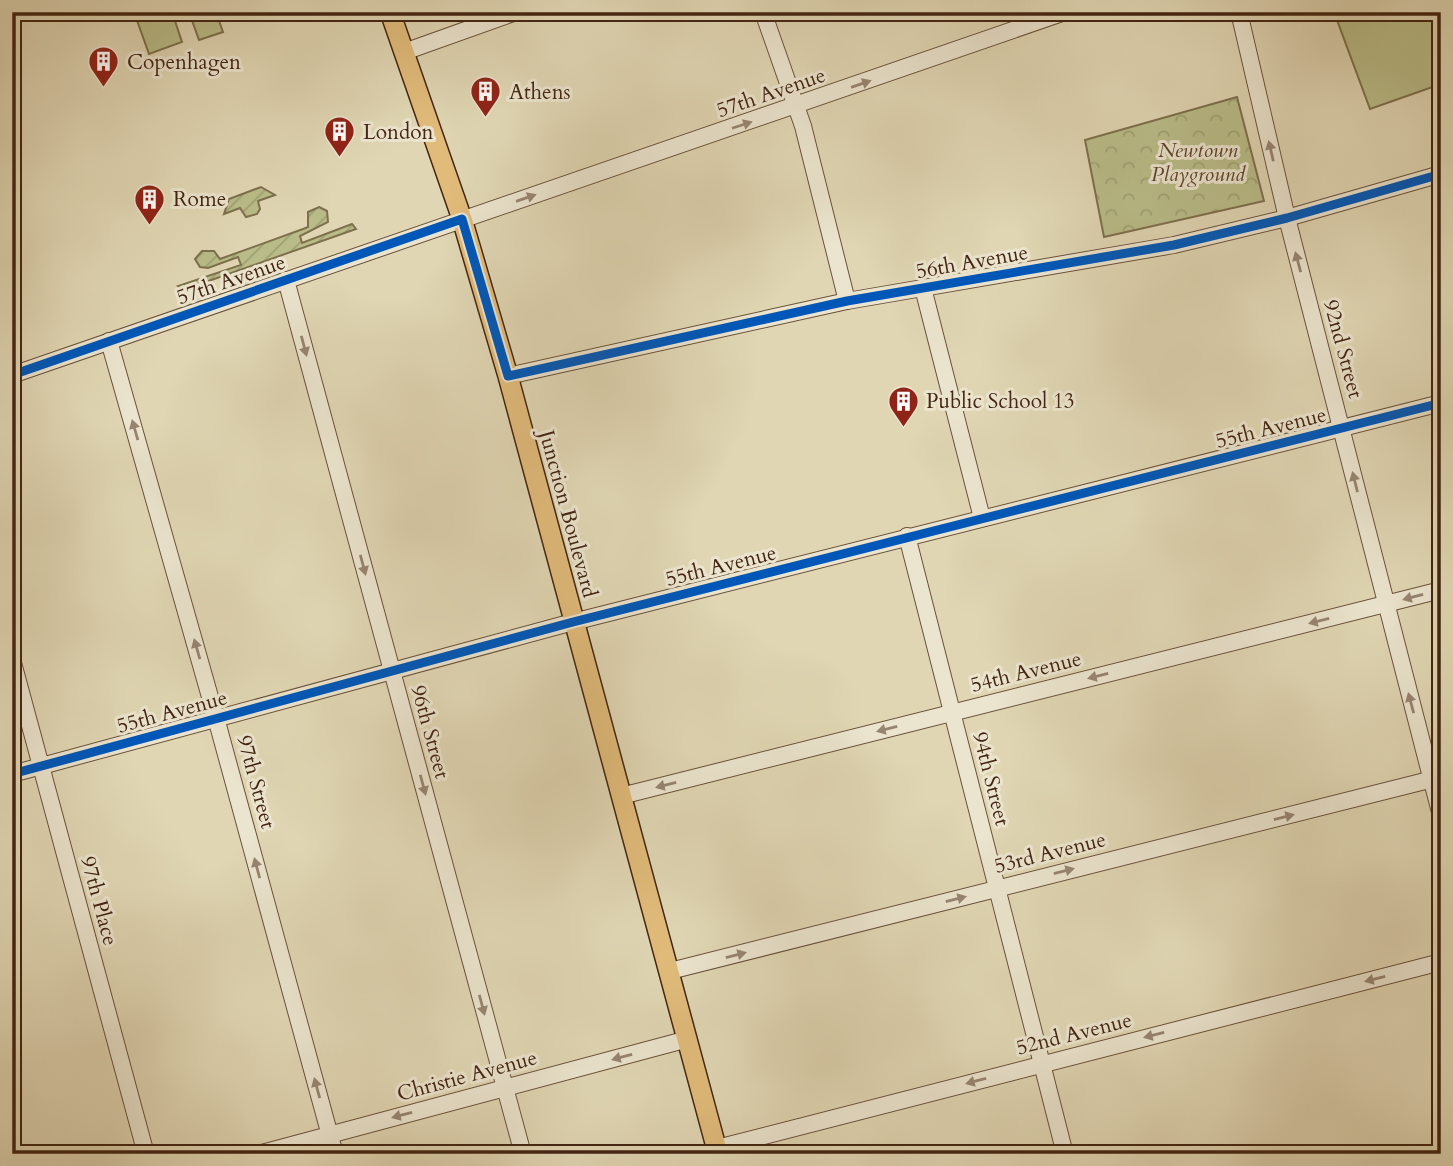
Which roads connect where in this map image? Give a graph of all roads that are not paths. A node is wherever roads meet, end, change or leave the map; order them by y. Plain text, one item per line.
1 (390, 12) edge
2 (516, 12) edge
3 (763, 12) edge
4 (1065, 12) edge
5 (1239, 12) edge
6 (404, 52) junction
7 (796, 107) junction
8 (1441, 174) edge
9 (1287, 218) junction
10 (462, 219) junction
11 (286, 280) junction
12 (923, 288) junction
13 (846, 301) junction
14 (109, 341) junction
15 (12, 375) edge
16 (508, 376) junction
17 (1441, 403) edge
18 (1342, 429) junction
19 (982, 518) junction
20 (907, 537) junction
21 (1441, 590) edge
22 (1385, 604) junction
23 (573, 622) junction
24 (12, 659) edge
25 (392, 670) junction
26 (953, 712) junction
27 (216, 718) junction
28 (41, 766) junction
29 (12, 774) edge
30 (1436, 779) edge
31 (621, 796) junction
32 (1441, 817) edge
33 (998, 888) junction
34 (1441, 962) edge
35 (670, 971) junction
36 (688, 1040) junction
37 (1043, 1064) junction
38 (505, 1087) junction
39 (330, 1134) junction
40 (718, 1151) edge
41 (1441, 1151) edge
42 (146, 1154) edge
43 (258, 1154) edge
44 (335, 1154) edge
45 (523, 1154) edge
46 (1065, 1154) edge
47 (1430, 1154) edge

1 - 6 main road, Junction Boulevard
2 - 6 street
3 - 7 street
7 -> 4 street, 57th Avenue
9 -> 5 street, 92nd Street
6 - 10 main road, Junction Boulevard
10 -> 7 street, 57th Avenue
7 - 13 street
8 - 9 street, 56th Avenue
9 - 12 street, 56th Avenue
18 -> 9 street, 92nd Street
10 - 11 street, 57th Avenue
10 - 16 main road, Junction Boulevard
11 - 14 street, 57th Avenue
11 -> 25 street, 96th Street
12 - 13 street, 56th Avenue
12 - 19 street
13 - 16 street, 56th Avenue
14 - 15 street, 57th Avenue
27 -> 14 street, 97th Street
16 - 23 main road, Junction Boulevard
17 - 18 street, 55th Avenue
18 - 19 street, 55th Avenue
22 -> 18 street, 92nd Street
19 - 20 street, 55th Avenue
20 - 23 street, 55th Avenue
20 - 26 street, 94th Street
21 -> 22 street, 54th Avenue
22 -> 26 street, 54th Avenue
30 -> 22 street, 92nd Street
23 - 25 street, 55th Avenue
23 - 31 main road, Junction Boulevard
24 - 28 street, 97th Place
25 - 27 street, 55th Avenue
25 -> 38 street, 96th Street
26 -> 31 street, 54th Avenue
26 - 33 street, 94th Street
27 - 28 street, 55th Avenue
39 -> 27 street, 97th Street
28 - 29 street, 55th Avenue
28 - 42 street, 97th Place
30 - 32 street, 92nd Street
33 -> 30 street, 53rd Avenue
31 - 35 main road, Junction Boulevard
35 -> 33 street, 53rd Avenue
33 - 37 street, 94th Street
34 -> 37 street, 52nd Avenue
35 - 36 main road, Junction Boulevard
36 -> 38 street, Christie Avenue
36 - 40 main road, Junction Boulevard
37 -> 40 street, 52nd Avenue
37 - 46 street, 94th Street
38 -> 39 street, Christie Avenue
38 - 45 street, 96th Street
39 - 43 street, Christie Avenue
39 - 44 street, 97th Street
41 - 47 street

